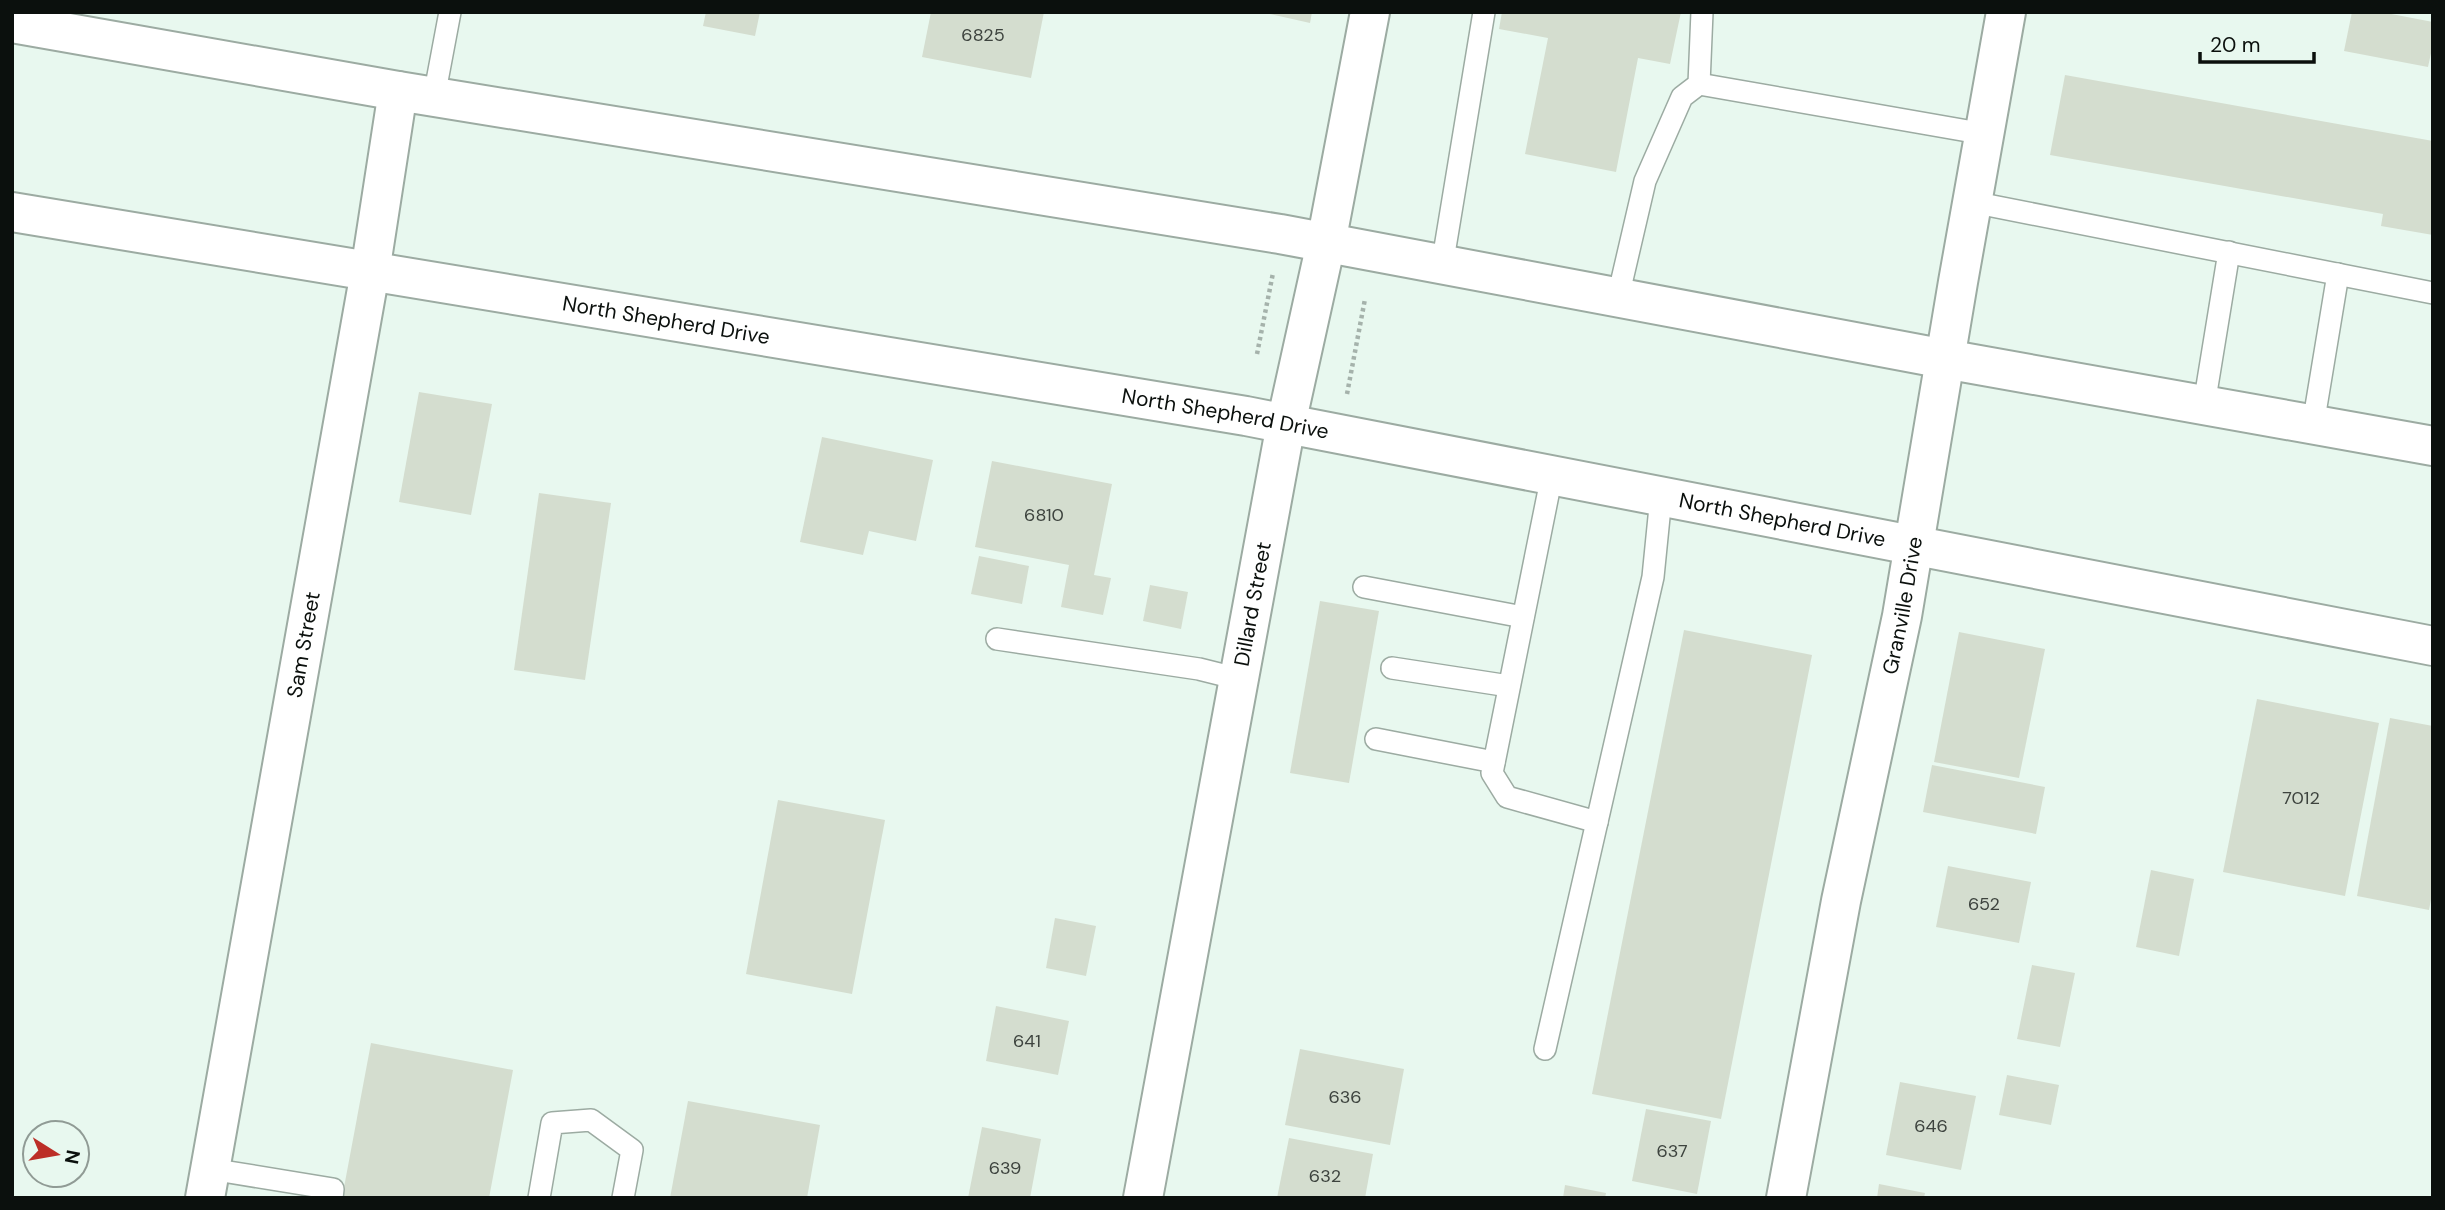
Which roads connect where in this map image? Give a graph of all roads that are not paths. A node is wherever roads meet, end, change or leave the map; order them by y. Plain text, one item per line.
1 (450, 12) edge
2 (1370, 12) edge
3 (1484, 12) edge
4 (1702, 12) edge
5 (2006, 12) edge
6 (12, 23) edge
7 (1699, 84) junction
8 (416, 94) junction
9 (1984, 134) junction
10 (1972, 202) junction
11 (12, 212) edge
12 (1326, 243) junction
13 (2230, 252) junction
14 (1442, 266) junction
15 (370, 272) junction
16 (2338, 274) junction
17 (2433, 292) edge
18 (1618, 297) junction
19 (1945, 359) junction
20 (2204, 405) junction
21 (1286, 424) junction
22 (2313, 425) junction
23 (2433, 446) edge
24 (1552, 475) junction
25 (1661, 497) junction
26 (1914, 546) junction
27 (1364, 587) dead end
28 (1523, 617) junction
29 (997, 639) dead end
30 (2433, 646) edge
31 (1392, 668) dead end
32 (1239, 679) junction
33 (1509, 686) junction
34 (1376, 739) dead end
35 (1494, 762) junction
36 (1597, 822) junction
37 (1545, 1049) dead end
38 (208, 1183) edge
39 (332, 1198) edge
40 (539, 1198) edge
41 (623, 1198) edge
42 (1143, 1198) edge
43 (1786, 1198) edge

1 - 8 lane
2 - 12 main road, Dillard Street
3 - 14 lane
4 - 7 lane
5 - 9 main road, Granville Drive
6 - 8 main road
7 - 9 lane
7 - 18 lane
8 - 12 main road
8 - 15 main road, Sam Street
9 - 10 main road, Granville Drive
10 - 13 lane
10 - 19 main road, Granville Drive
11 - 15 main road, North Shepherd Drive
12 - 14 main road
12 - 21 main road, Dillard Street
13 - 16 lane
13 - 20 lane
14 - 18 main road
15 - 21 main road, North Shepherd Drive
15 - 38 main road, Sam Street
16 - 17 lane
16 - 22 lane
18 - 19 main road
19 - 20 main road
19 - 26 main road, Granville Drive
20 - 22 main road
21 - 24 main road, North Shepherd Drive
21 - 32 main road, Dillard Street
22 - 23 main road
24 - 25 main road, North Shepherd Drive
24 - 28 lane
25 - 26 main road, North Shepherd Drive
25 - 36 lane
26 - 30 main road, North Shepherd Drive
26 - 43 main road, Granville Drive
27 - 28 lane
28 - 33 lane
29 - 32 lane
31 - 33 lane
32 - 42 main road, Dillard Street
33 - 35 lane
34 - 35 lane
35 - 36 lane
36 - 37 lane
38 - 39 lane
40 - 41 lane

